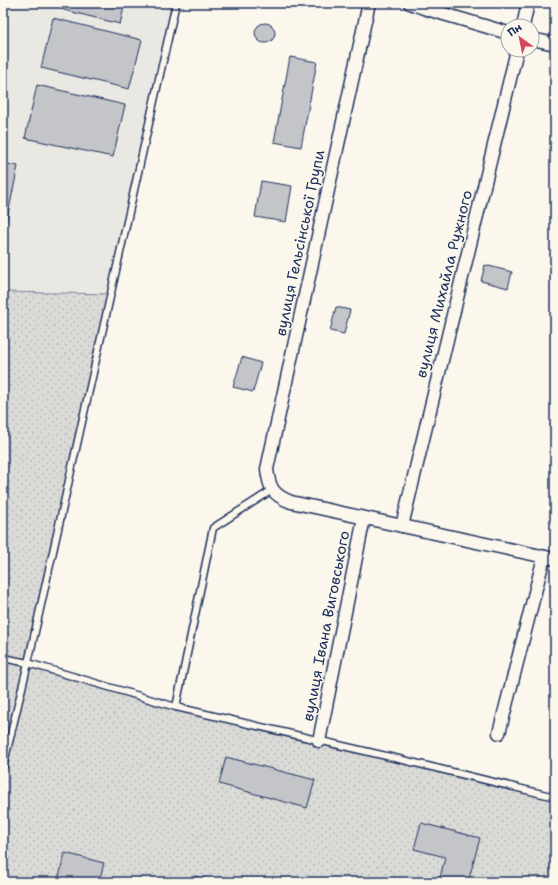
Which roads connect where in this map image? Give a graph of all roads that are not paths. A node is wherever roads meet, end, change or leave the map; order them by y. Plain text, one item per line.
1 (176, 3) edge
2 (369, 3) edge
3 (410, 3) edge
4 (528, 3) edge
5 (524, 18) edge
6 (500, 31) edge
7 (540, 41) edge
8 (555, 44) edge
9 (515, 58) edge
10 (272, 490) junction
11 (364, 518) junction
12 (402, 526) junction
13 (549, 558) edge
14 (3, 658) edge
15 (28, 663) junction
16 (176, 707) junction
17 (499, 733) dead end
18 (319, 741) junction
19 (3, 767) edge
20 (555, 797) edge

1 - 15 lane
2 - 10 street, вулиця Гельсінської Групи
3 - 6 street
4 - 5 street
7 - 8 street
9 - 12 street, вулиця Михайла Ружного
10 - 11 street
10 - 16 lane
11 - 12 street
11 - 18 street, вулиця Івана Виговського
12 - 13 street
13 - 17 street
14 - 15 lane
15 - 16 lane
15 - 19 lane
16 - 18 lane
18 - 20 lane

